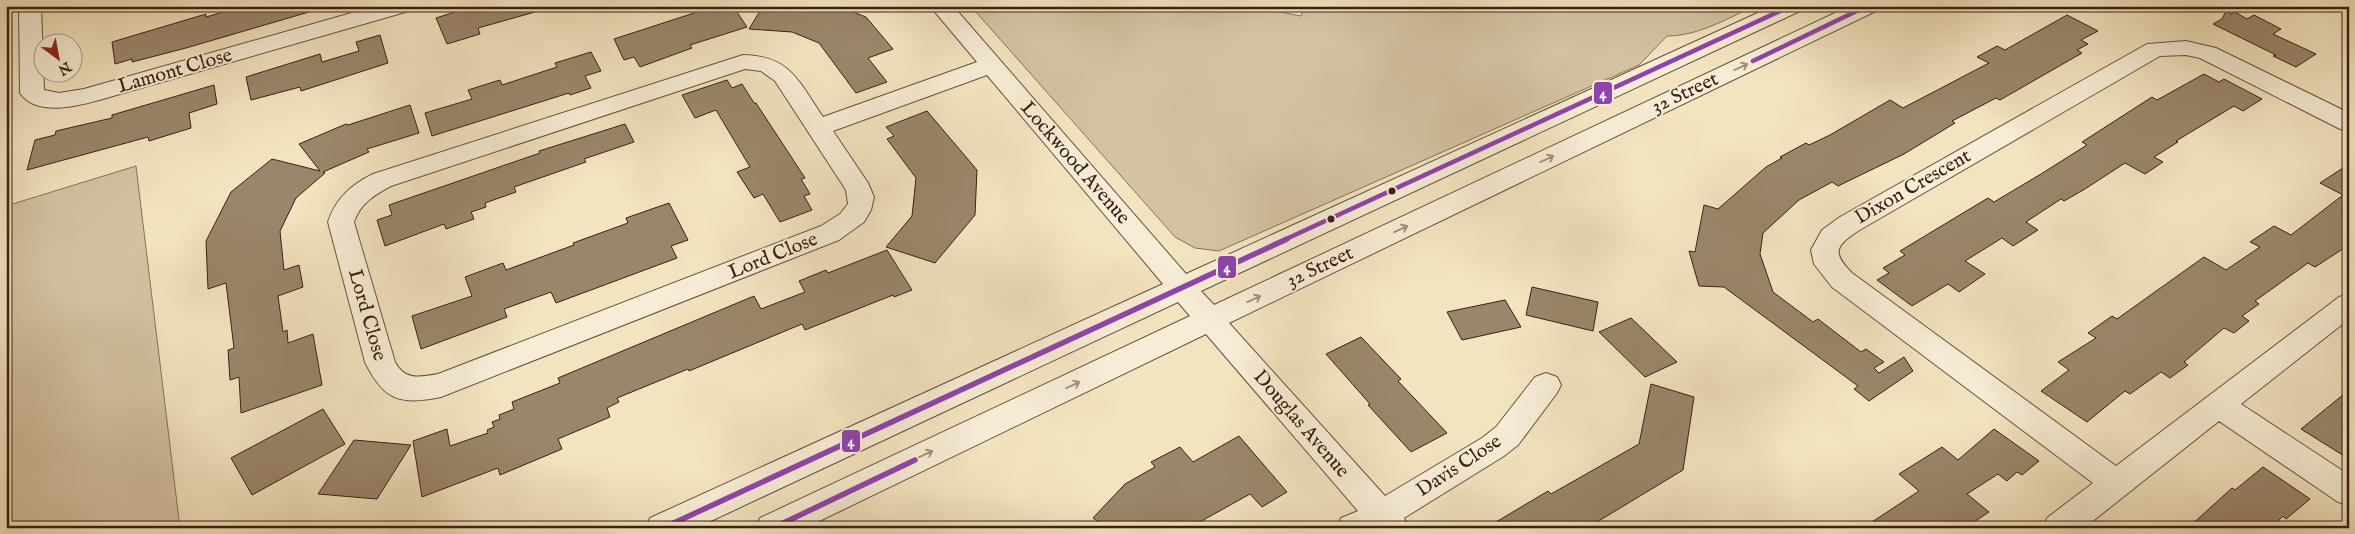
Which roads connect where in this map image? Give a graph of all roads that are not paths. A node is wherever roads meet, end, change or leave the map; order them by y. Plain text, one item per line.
1 (30, 6) edge
2 (401, 6) edge
3 (941, 6) edge
4 (1792, 6) edge
5 (1868, 6) edge
6 (992, 65) junction
7 (2349, 123) edge
8 (818, 128) junction
9 (1182, 288) junction
10 (2349, 304) edge
11 (1210, 320) junction
12 (1546, 384) dead end
13 (2218, 405) junction
14 (2116, 483) junction
15 (2349, 492) edge
16 (1376, 523) edge
17 (662, 528) edge
18 (772, 528) edge
19 (2059, 528) edge

1 - 2 street, Lamont Close
3 - 6 street, Lockwood Avenue
4 - 9 street, 32 Street
11 -> 5 street, 32 Street
6 - 8 street
6 - 9 street, Lockwood Avenue
7 - 14 street, Dixon Crescent
8 - 8 street, Lord Close
9 - 11 street, Lockwood Avenue
9 - 17 street, 32 Street
10 - 13 street
11 - 16 street, Douglas Avenue
18 -> 11 street, 32 Street
12 - 16 street, Davis Close
13 - 14 street
13 - 15 street
14 - 19 street

